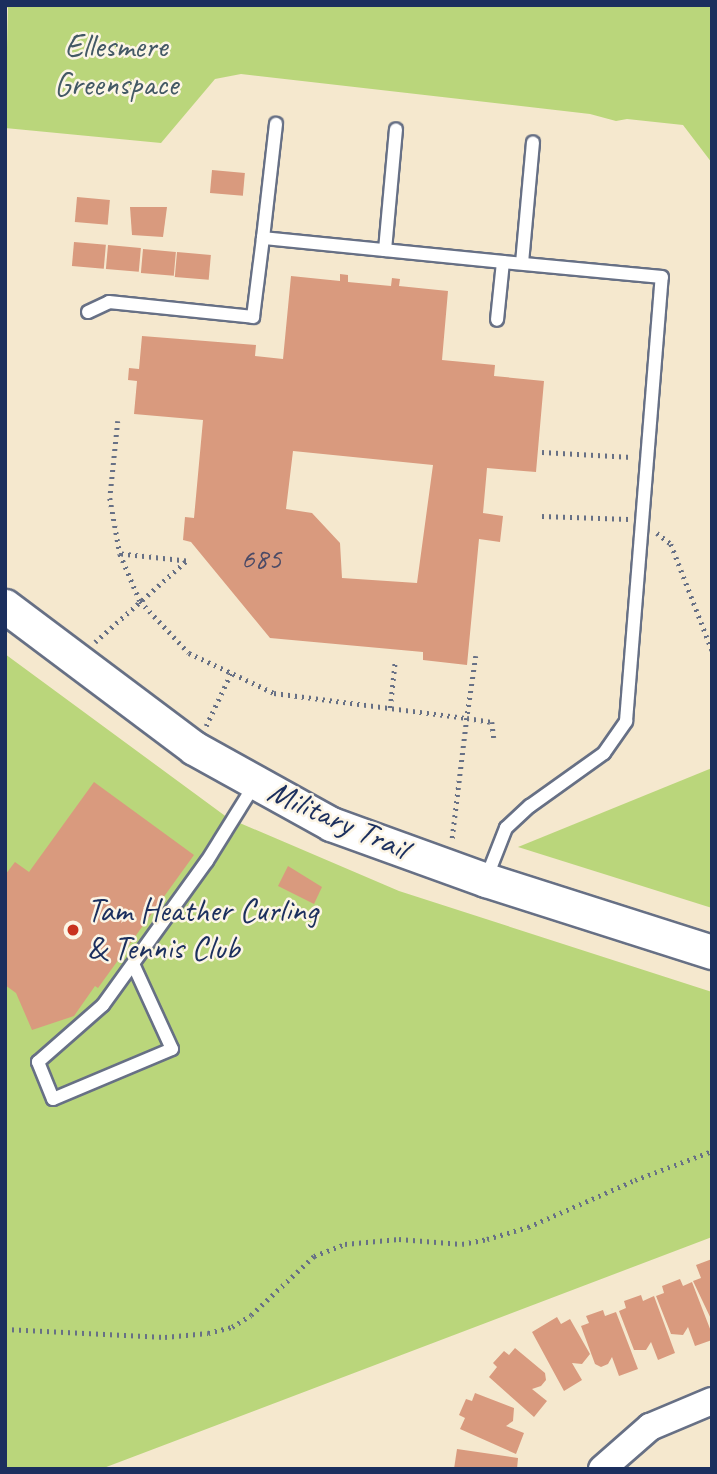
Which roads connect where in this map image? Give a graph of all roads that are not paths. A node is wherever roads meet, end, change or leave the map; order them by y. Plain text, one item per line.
1 (276, 124) dead end
2 (396, 130) dead end
3 (533, 143) dead end
4 (263, 238) junction
5 (385, 250) junction
6 (503, 262) junction
7 (522, 263) junction
8 (88, 312) dead end
9 (498, 320) dead end
10 (5, 606) edge
11 (255, 784) junction
12 (486, 880) junction
13 (712, 952) edge
14 (134, 966) junction
15 (712, 1401) edge
16 (602, 1469) edge

1 - 4 lane
2 - 5 lane
3 - 7 lane
4 - 5 lane
4 - 8 lane
5 - 6 lane
6 - 7 lane
6 - 9 lane
7 - 12 lane
10 - 11 street, Military Trail
11 - 12 street, Military Trail
11 - 14 lane
12 - 13 street, Military Trail
14 - 14 lane
15 - 16 street

